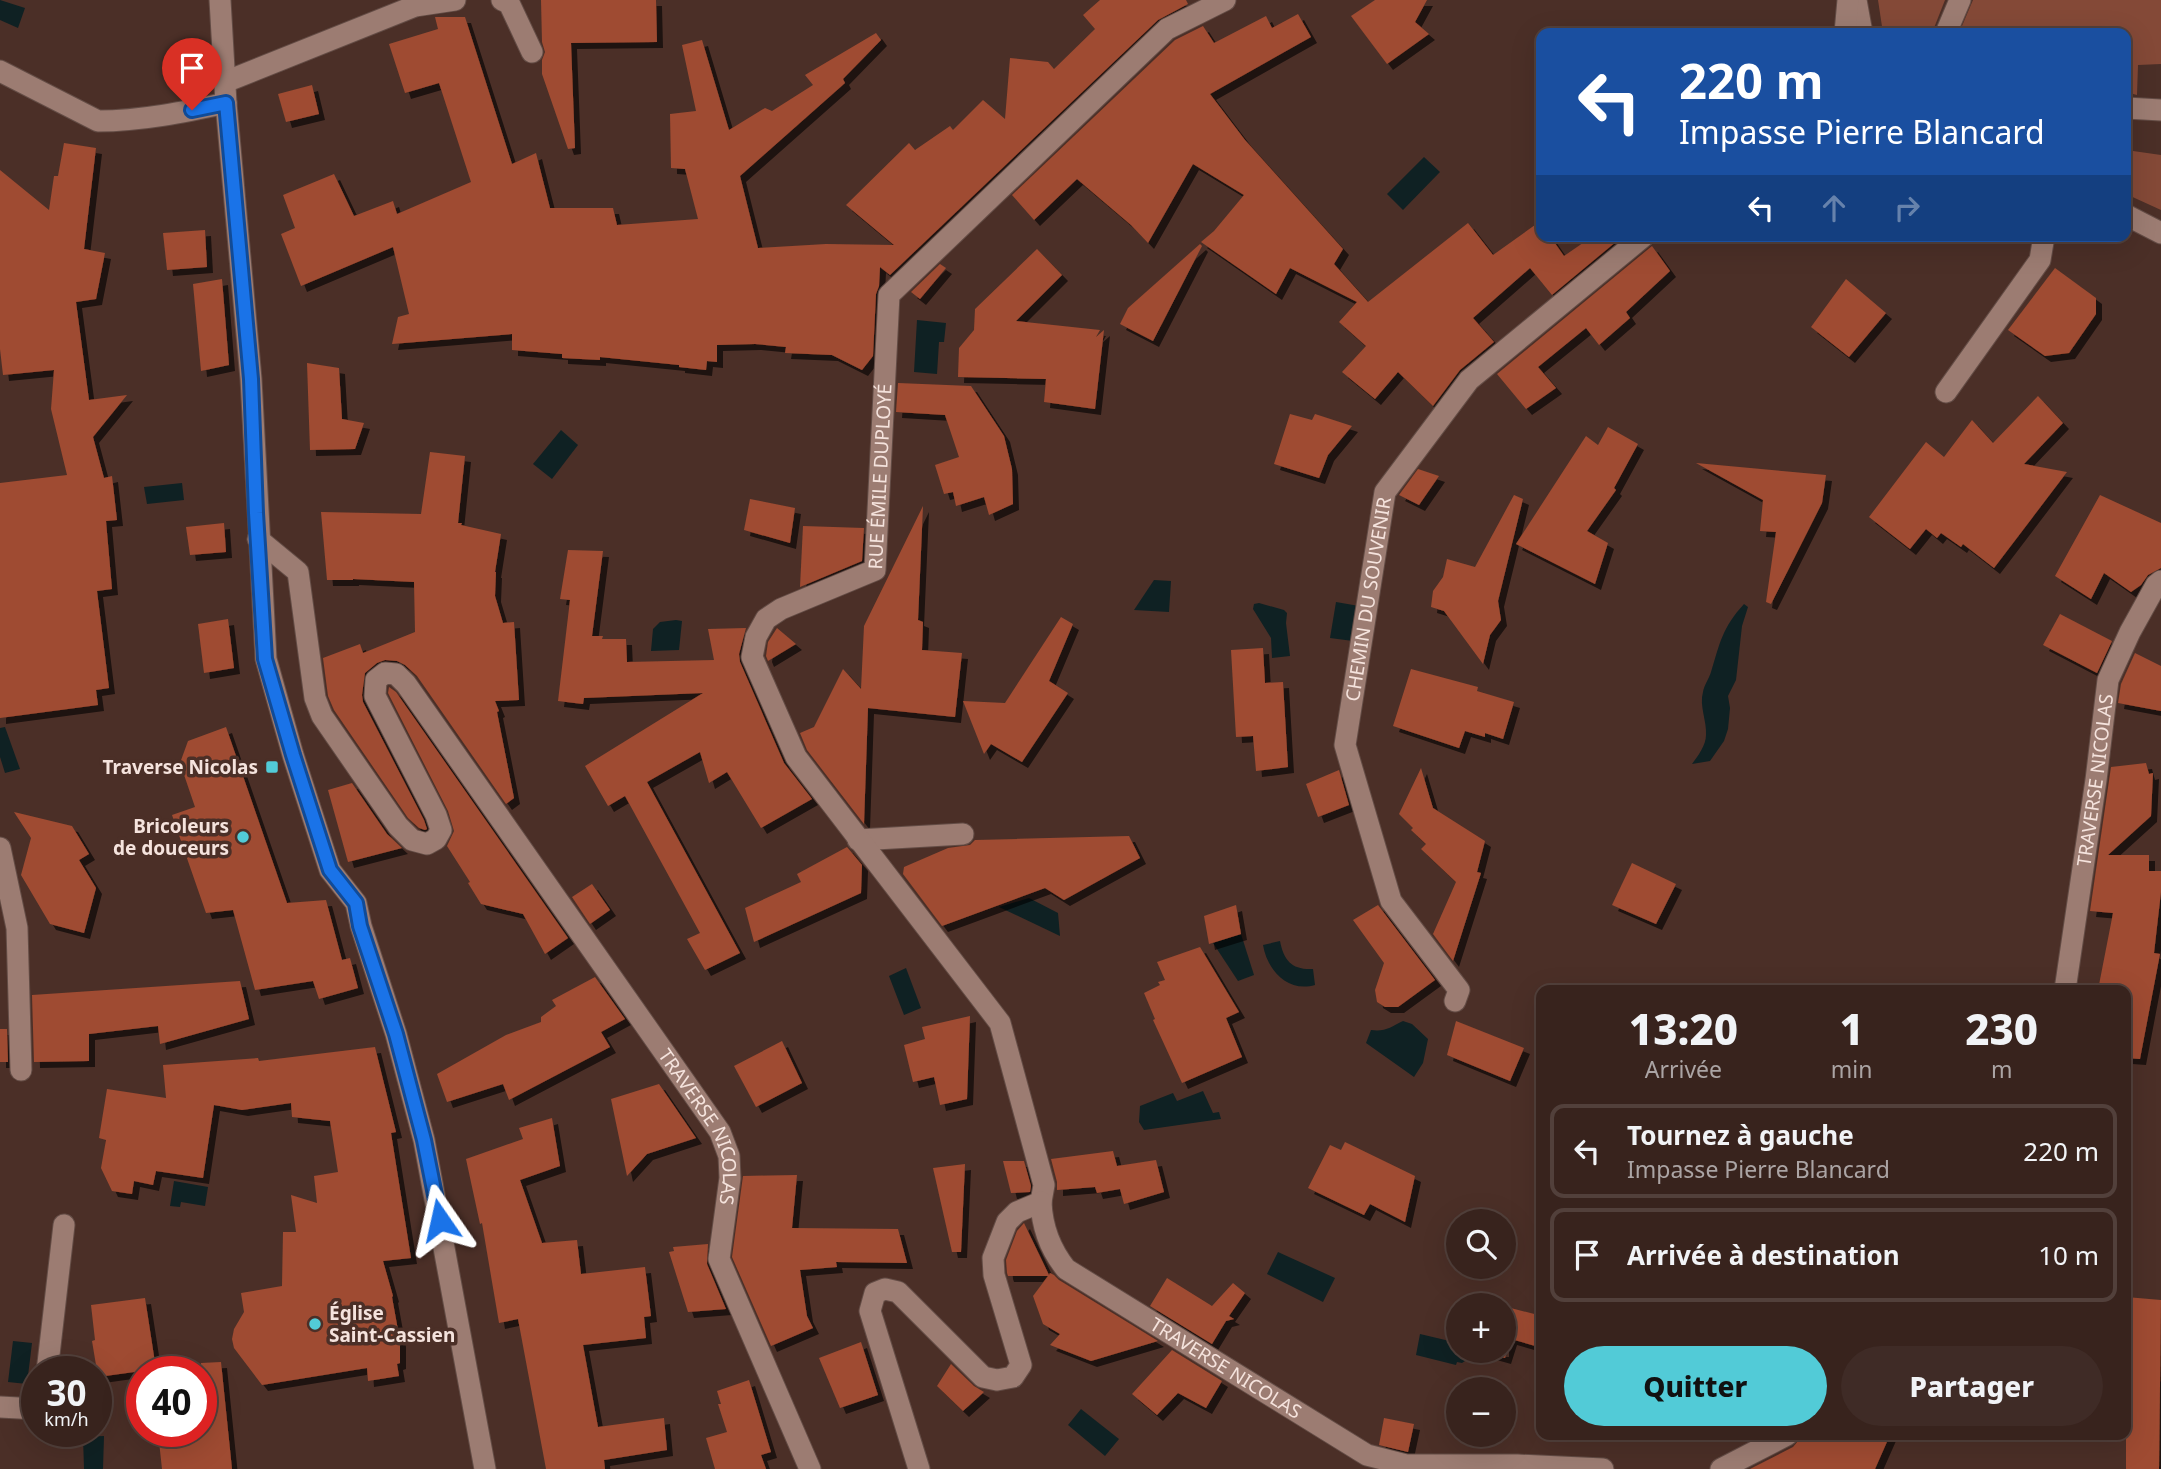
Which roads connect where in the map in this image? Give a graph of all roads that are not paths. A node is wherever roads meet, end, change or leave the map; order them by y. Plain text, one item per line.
1 (220, 0) edge
2 (455, 0) edge
3 (502, 0) edge
4 (1225, 0) edge
5 (1849, 0) edge
6 (1856, 0) edge
7 (1960, 0) edge
8 (1846, 28) edge
9 (1861, 28) edge
10 (1948, 28) edge
11 (532, 52) dead end
12 (0, 71) edge
13 (225, 82) junction
14 (226, 103) junction
15 (2131, 108) edge
16 (2161, 110) edge
17 (2131, 218) edge
18 (2161, 233) edge
19 (1637, 242) edge
20 (2043, 242) edge
21 (1946, 391) dead end
22 (258, 539) junction
23 (2161, 581) edge
24 (963, 834) dead end
25 (858, 840) junction
26 (0, 848) edge
27 (2066, 985) edge
28 (1455, 1001) dead end
29 (21, 1070) dead end
30 (1041, 1202) junction
31 (64, 1225) dead end
32 (49, 1356) edge
33 (0, 1407) edge
34 (21, 1408) edge
35 (1777, 1440) edge
36 (485, 1469) edge
37 (810, 1469) edge
38 (919, 1469) edge
39 (1603, 1469) edge
40 (1721, 1469) edge

1 - 13 street
2 - 13 street
3 - 11 street
4 - 25 street, RUE ÉMILE DUPLOYÉ
5 - 8 street
6 - 9 street
7 - 10 street
12 - 14 street
13 - 14 street
14 - 22 street
15 - 16 street
17 - 18 street
19 - 28 street, CHEMIN DU SOUVENIR
20 - 21 street
22 - 36 street
22 - 37 street, TRAVERSE NICOLAS
23 - 27 street, TRAVERSE NICOLAS
24 - 25 street
25 - 30 street, RUE ÉMILE DUPLOYÉ
26 - 29 street
30 - 38 street
30 - 39 street, TRAVERSE NICOLAS
31 - 32 street
33 - 34 street
35 - 40 street

